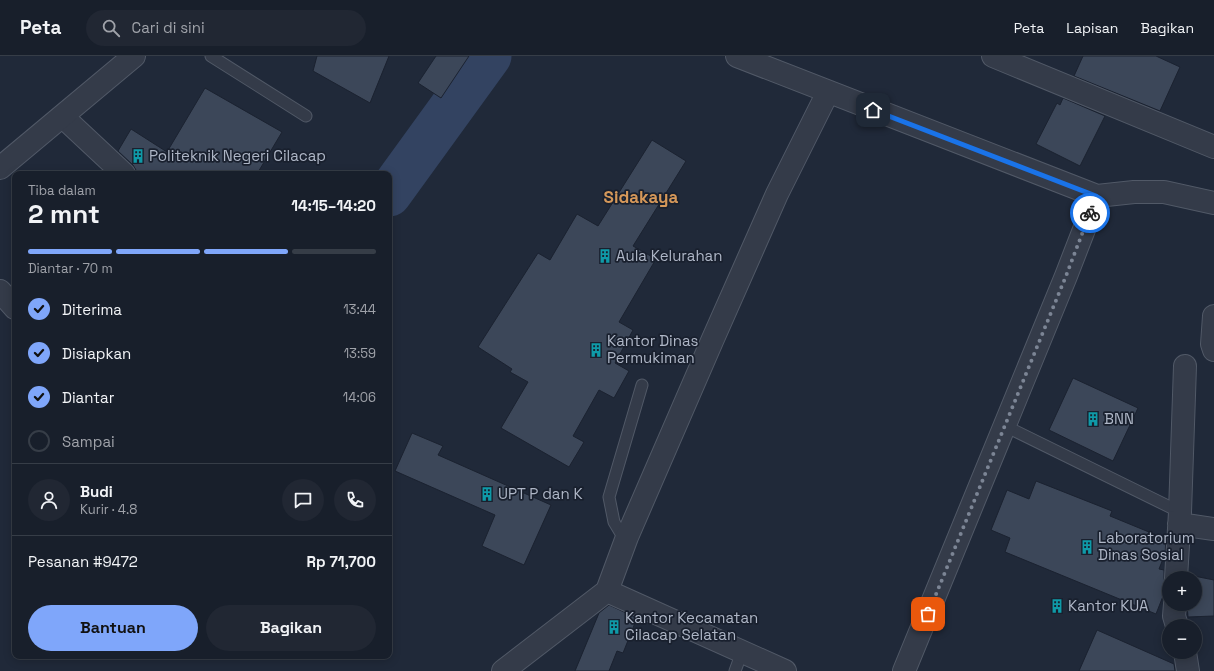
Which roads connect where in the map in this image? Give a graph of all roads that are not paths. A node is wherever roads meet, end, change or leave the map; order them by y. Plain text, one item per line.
1 (134, 56) edge
2 (211, 56) edge
3 (737, 56) edge
4 (993, 56) edge
5 (828, 92) junction
6 (63, 116) junction
7 (306, 116) dead end
8 (1214, 147) edge
9 (0, 168) edge
10 (121, 171) edge
11 (1096, 196) junction
12 (1214, 203) edge
13 (0, 291) edge
14 (12, 305) edge
15 (1214, 316) edge
16 (1214, 350) edge
17 (1185, 366) dead end
18 (642, 385) dead end
19 (1005, 426) junction
20 (1180, 518) junction
21 (1214, 529) edge
22 (627, 537) junction
23 (1176, 571) edge
24 (607, 591) junction
25 (1186, 659) edge
26 (739, 662) edge
27 (503, 671) edge
28 (785, 671) edge
29 (904, 671) edge
30 (1188, 671) edge

1 - 6 street
2 - 7 lane
3 - 5 street
4 - 8 street
5 - 11 street
5 - 22 street
6 - 9 street
6 - 10 street
11 - 12 street
11 - 19 street
13 - 14 street
15 - 16 street
17 - 20 street
18 - 22 lane
19 - 20 lane
19 - 29 street
20 - 21 street
20 - 23 street
22 - 24 street
24 - 26 street
24 - 27 street
25 - 30 street
26 - 28 street

